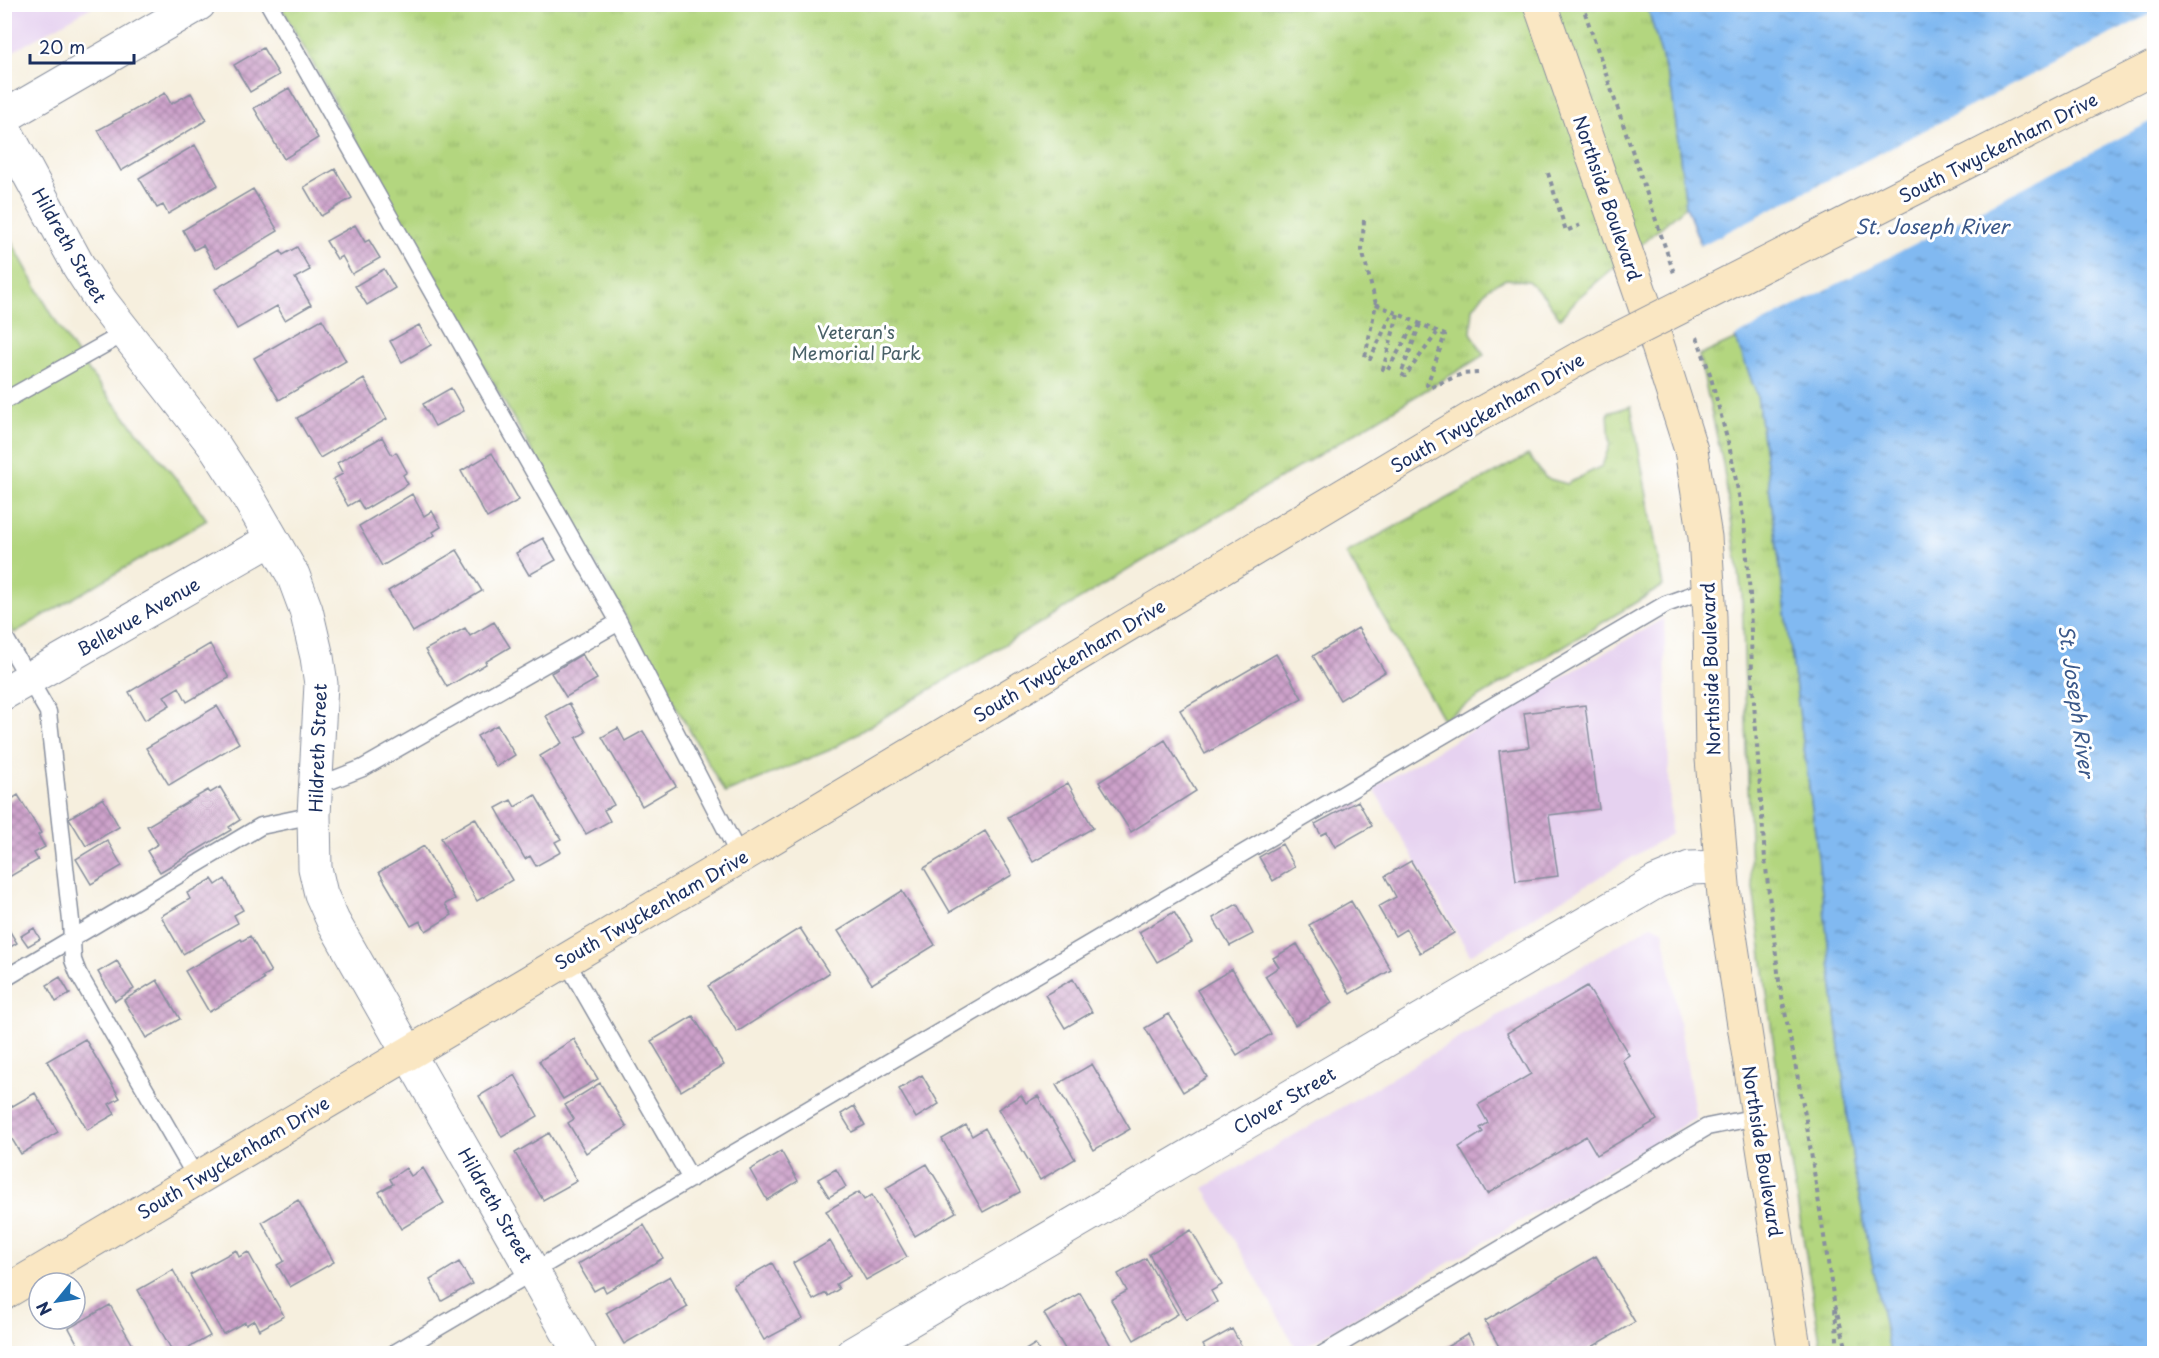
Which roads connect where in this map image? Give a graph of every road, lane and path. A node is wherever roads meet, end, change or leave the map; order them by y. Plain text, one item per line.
1 (199, 4) edge
2 (269, 4) edge
3 (1540, 4) edge
4 (2154, 67) edge
5 (4, 117) edge
6 (4, 128) edge
7 (1364, 220) dead end
8 (1376, 304) junction
9 (1395, 313) junction
10 (1418, 323) junction
11 (125, 333) junction
12 (1437, 333) junction
13 (1478, 374) dead end
14 (4, 401) edge
15 (272, 539) junction
16 (1708, 589) junction
17 (619, 622) junction
18 (4, 636) edge
19 (17, 686) edge
20 (316, 800) junction
21 (740, 857) junction
22 (1722, 867) junction
23 (72, 939) junction
24 (565, 959) junction
25 (4, 979) edge
26 (409, 1053) junction
27 (1757, 1117) junction
28 (197, 1179) junction
29 (691, 1179) junction
30 (533, 1271) junction
31 (4, 1293) edge
32 (1834, 1301) dead end
33 (393, 1353) edge
34 (580, 1353) edge
35 (852, 1353) edge
36 (1323, 1353) edge
37 (1795, 1353) edge
38 (1838, 1353) edge

1 - 5 street
2 - 17 lane
3 - 16 street, Northside Boulevard
4 - 21 street, South Twyckenham Drive, bridge
6 - 11 street, Hildreth Street
7 - 8 path
8 - 9 path
8 - 9 path
9 - 10 path
9 - 10 path
10 - 12 path
10 - 12 path
11 - 14 lane
11 - 15 street, Hildreth Street
12 - 13 path
15 - 19 street, Bellevue Avenue
15 - 20 street, Hildreth Street
16 - 22 street, Northside Boulevard
16 - 29 lane
17 - 20 lane
17 - 21 lane
18 - 19 lane
19 - 23 lane
20 - 23 lane
20 - 26 street, Hildreth Street
21 - 24 street, South Twyckenham Drive
22 - 27 street, Northside Boulevard
22 - 35 street, Clover Street
23 - 25 lane
23 - 28 lane
24 - 26 street, South Twyckenham Drive
24 - 29 lane
26 - 28 street, South Twyckenham Drive
26 - 30 street, Hildreth Street
27 - 36 lane
27 - 37 street, Northside Boulevard
28 - 31 street, South Twyckenham Drive
29 - 30 lane
30 - 33 lane
30 - 34 street, Hildreth Street
32 - 38 path

